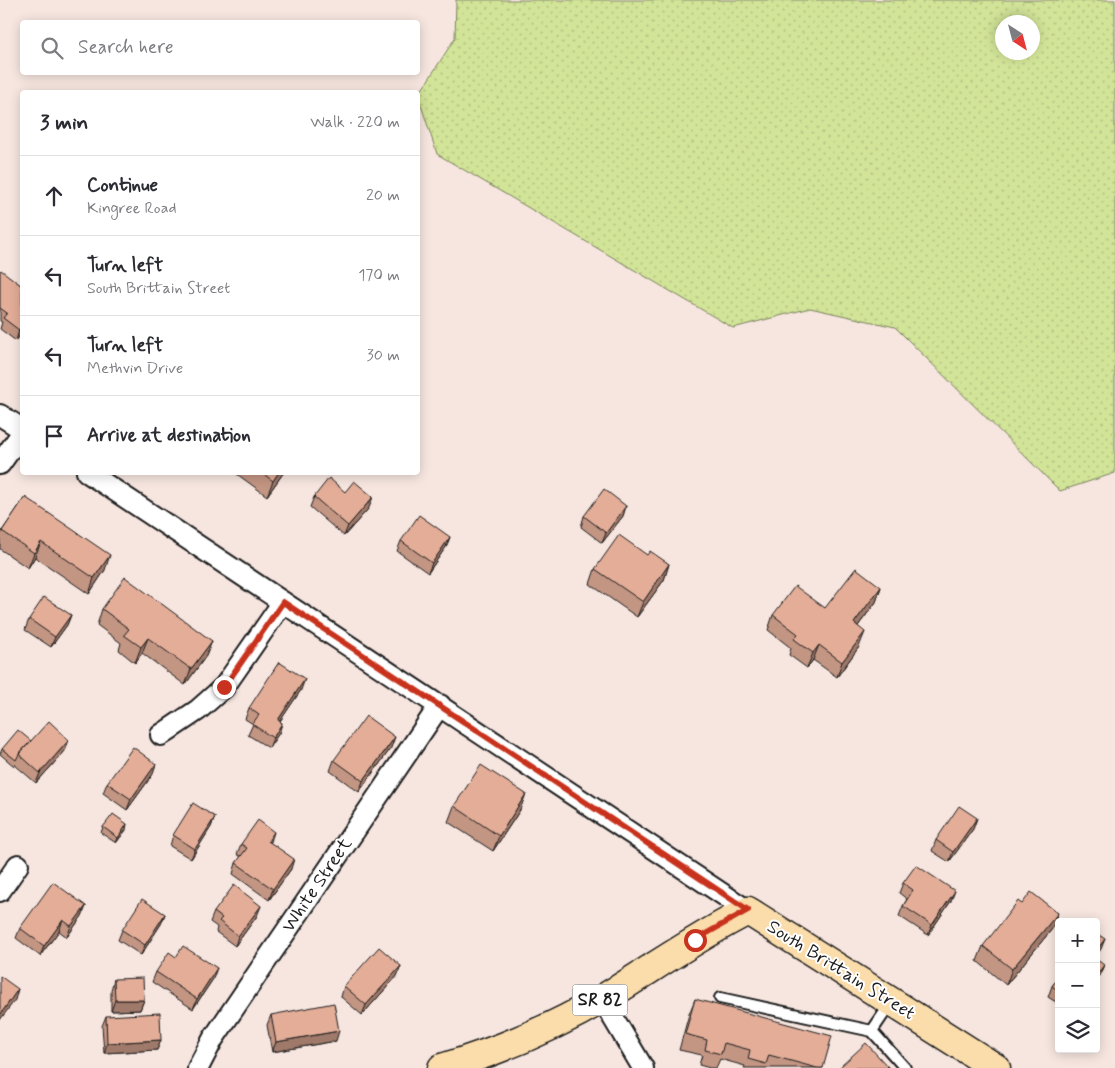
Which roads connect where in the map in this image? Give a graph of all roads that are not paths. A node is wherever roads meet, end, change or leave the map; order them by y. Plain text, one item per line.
1 (0, 415) edge
2 (20, 430) edge
3 (20, 434) edge
4 (0, 464) edge
5 (92, 475) edge
6 (283, 602) junction
7 (440, 705) junction
8 (161, 735) dead end
9 (18, 865) dead end
10 (0, 892) edge
11 (748, 910) junction
12 (720, 998) dead end
13 (602, 999) junction
14 (892, 1002) junction
15 (872, 1031) junction
16 (198, 1068) edge
17 (442, 1068) edge
18 (643, 1068) edge
19 (905, 1068) edge
20 (996, 1068) edge

1 - 2 street
3 - 4 street
5 - 6 street, South Brittain Street
6 - 7 street, South Brittain Street
6 - 8 street
7 - 11 street, South Brittain Street
7 - 16 street, White Street
9 - 10 street
11 - 13 main road, SR 82
11 - 14 main road, South Brittain Street
12 - 15 lane
13 - 17 main road, SR 82
13 - 18 street
14 - 15 lane
14 - 20 main road, South Brittain Street
15 - 19 lane

